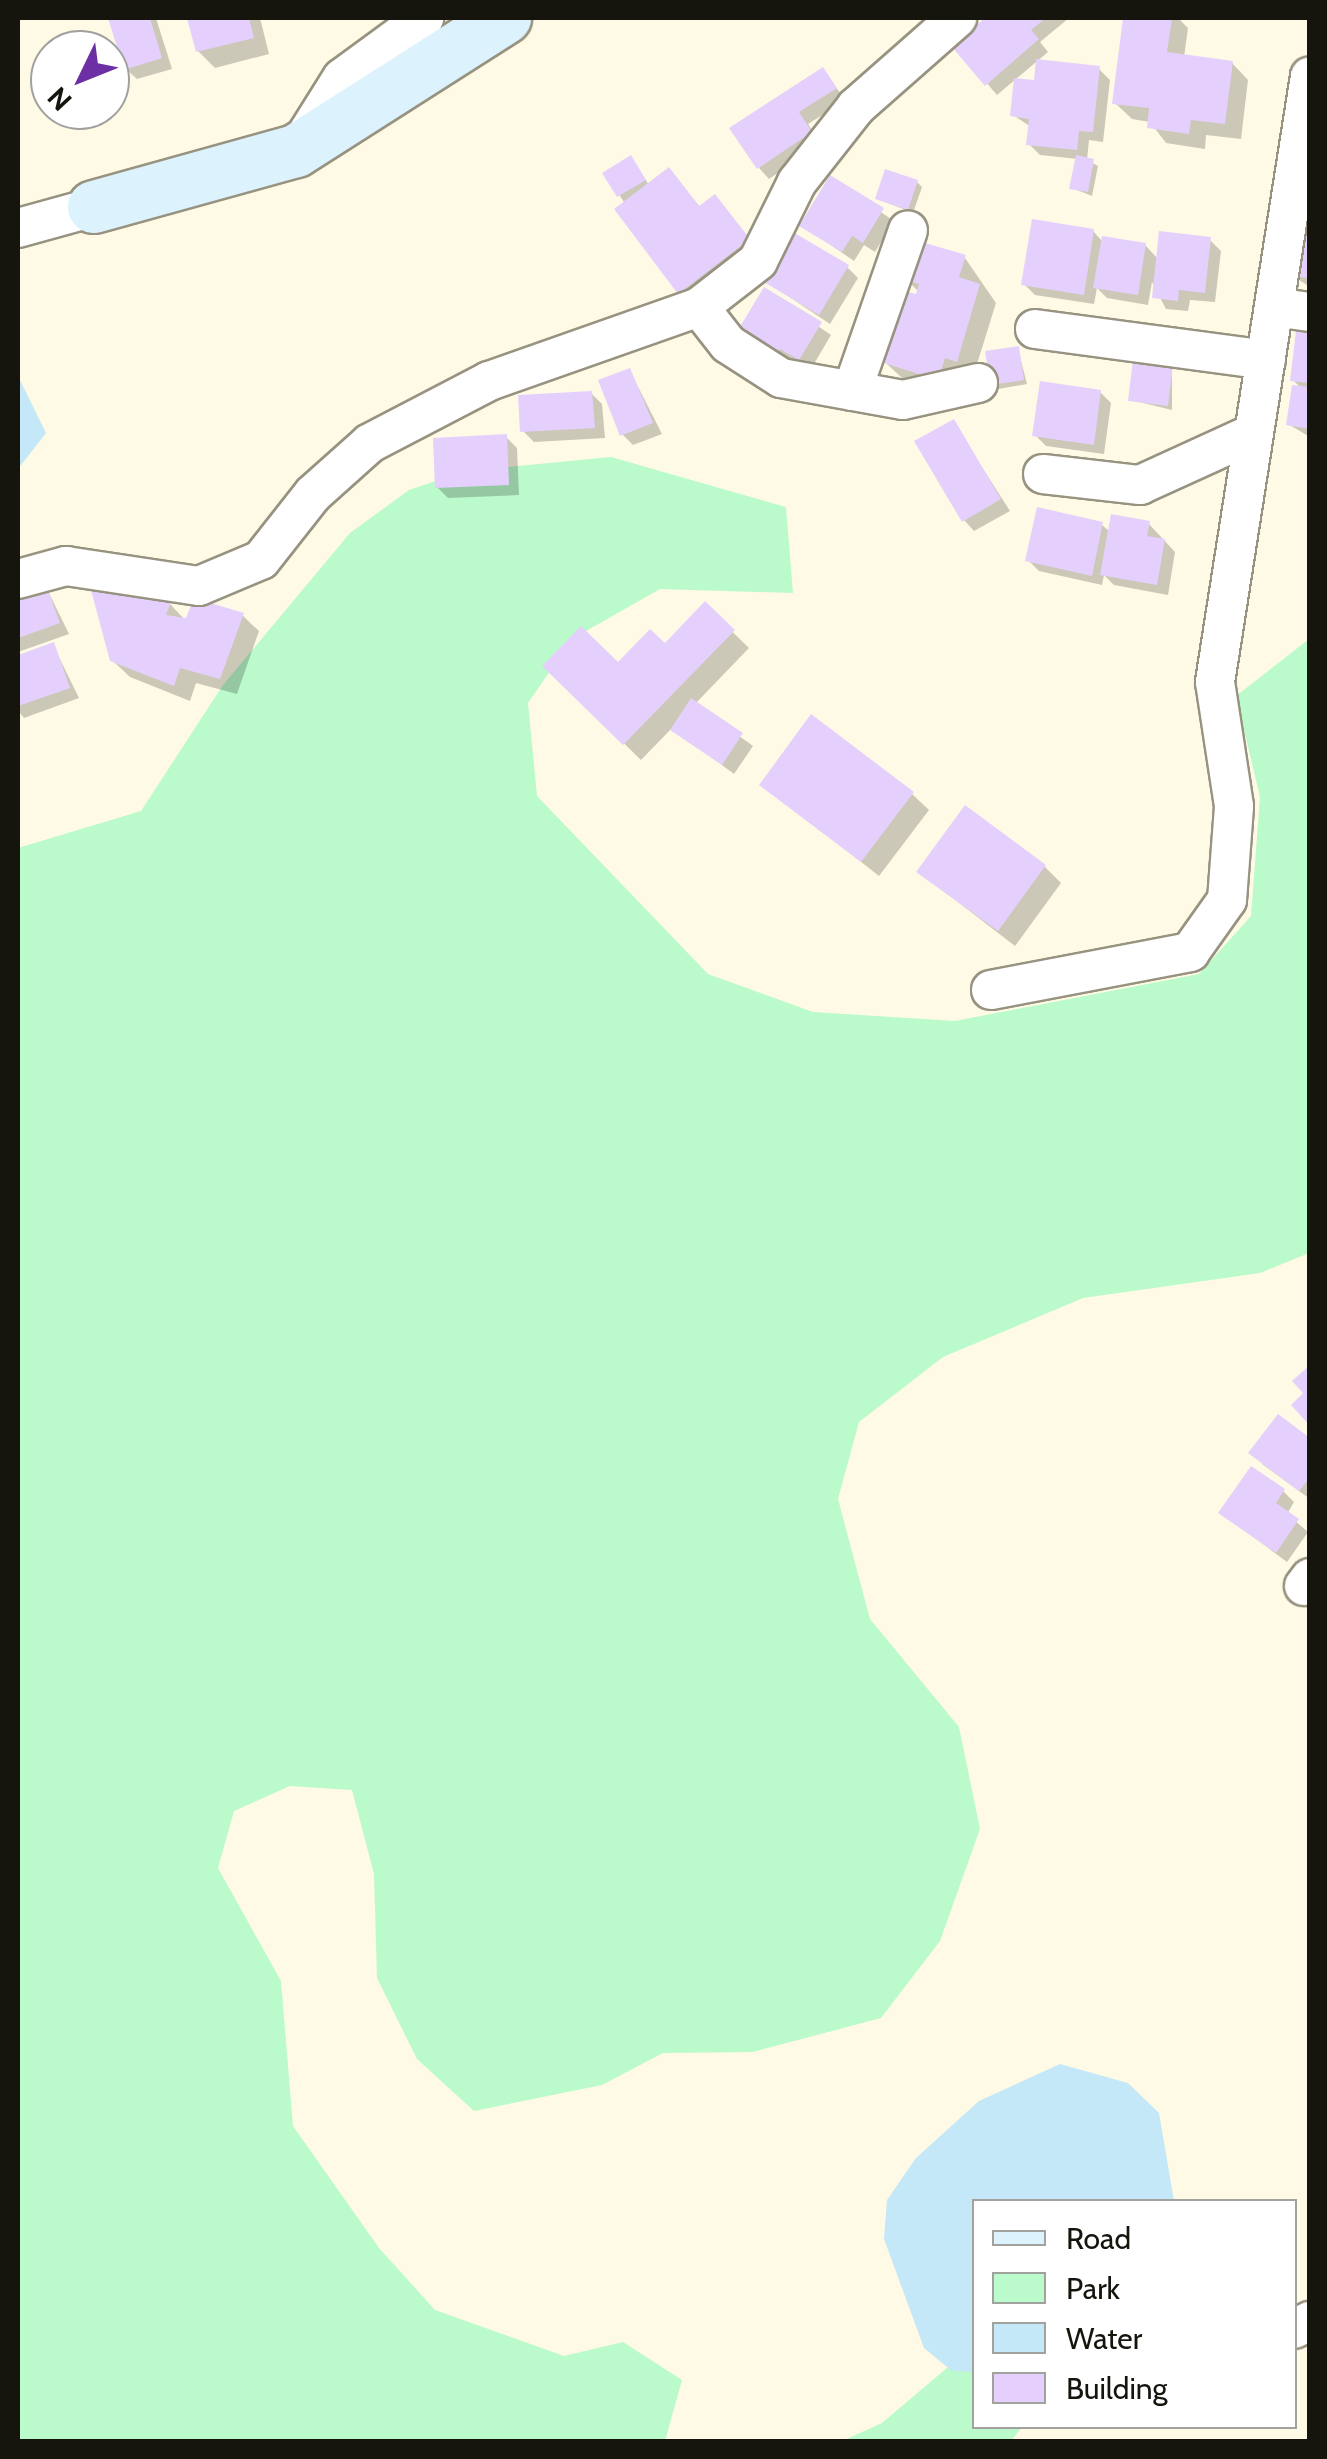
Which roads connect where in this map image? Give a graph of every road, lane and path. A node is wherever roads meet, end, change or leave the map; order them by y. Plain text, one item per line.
1 (424, 18) edge
2 (505, 18) edge
3 (957, 18) edge
4 (1310, 76) edge
5 (296, 151) junction
6 (94, 207) joint
7 (18, 228) edge
8 (908, 230) dead end
9 (699, 307) junction
10 (1291, 310) edge
11 (1035, 329) dead end
12 (1266, 360) junction
13 (978, 383) dead end
14 (852, 391) junction
15 (1254, 433) junction
16 (1043, 474) dead end
17 (18, 580) edge
18 (992, 990) dead end

1 - 5 street
2 - 5 street
3 - 9 street
4 - 10 street
5 - 6 street
6 - 7 street
8 - 14 street
9 - 14 street
9 - 17 street
10 - 12 street
11 - 12 street
12 - 15 street
13 - 14 street
15 - 16 street
15 - 18 street

